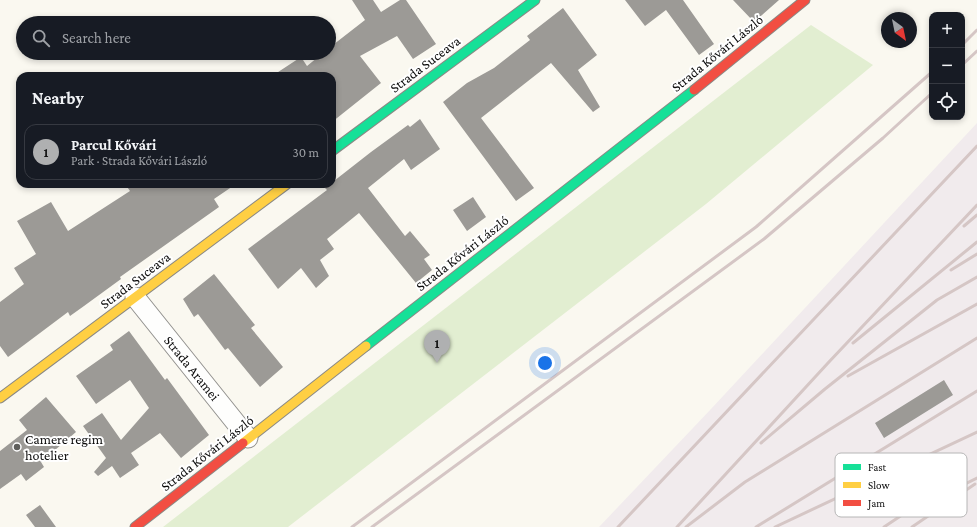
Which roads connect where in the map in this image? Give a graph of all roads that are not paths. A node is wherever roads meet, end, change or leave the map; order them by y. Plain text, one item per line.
1 (535, 0) edge
2 (805, 0) edge
3 (336, 148) edge
4 (282, 188) edge
5 (135, 297) junction
6 (0, 398) edge
7 (248, 438) junction
8 (135, 527) edge

1 - 3 street, Strada Suceava
2 - 7 street, Strada Kővári László
4 - 5 street, Strada Suceava
5 - 6 street, Strada Suceava
5 - 7 street, Strada Aramei
7 - 8 street, Strada Kővári László

